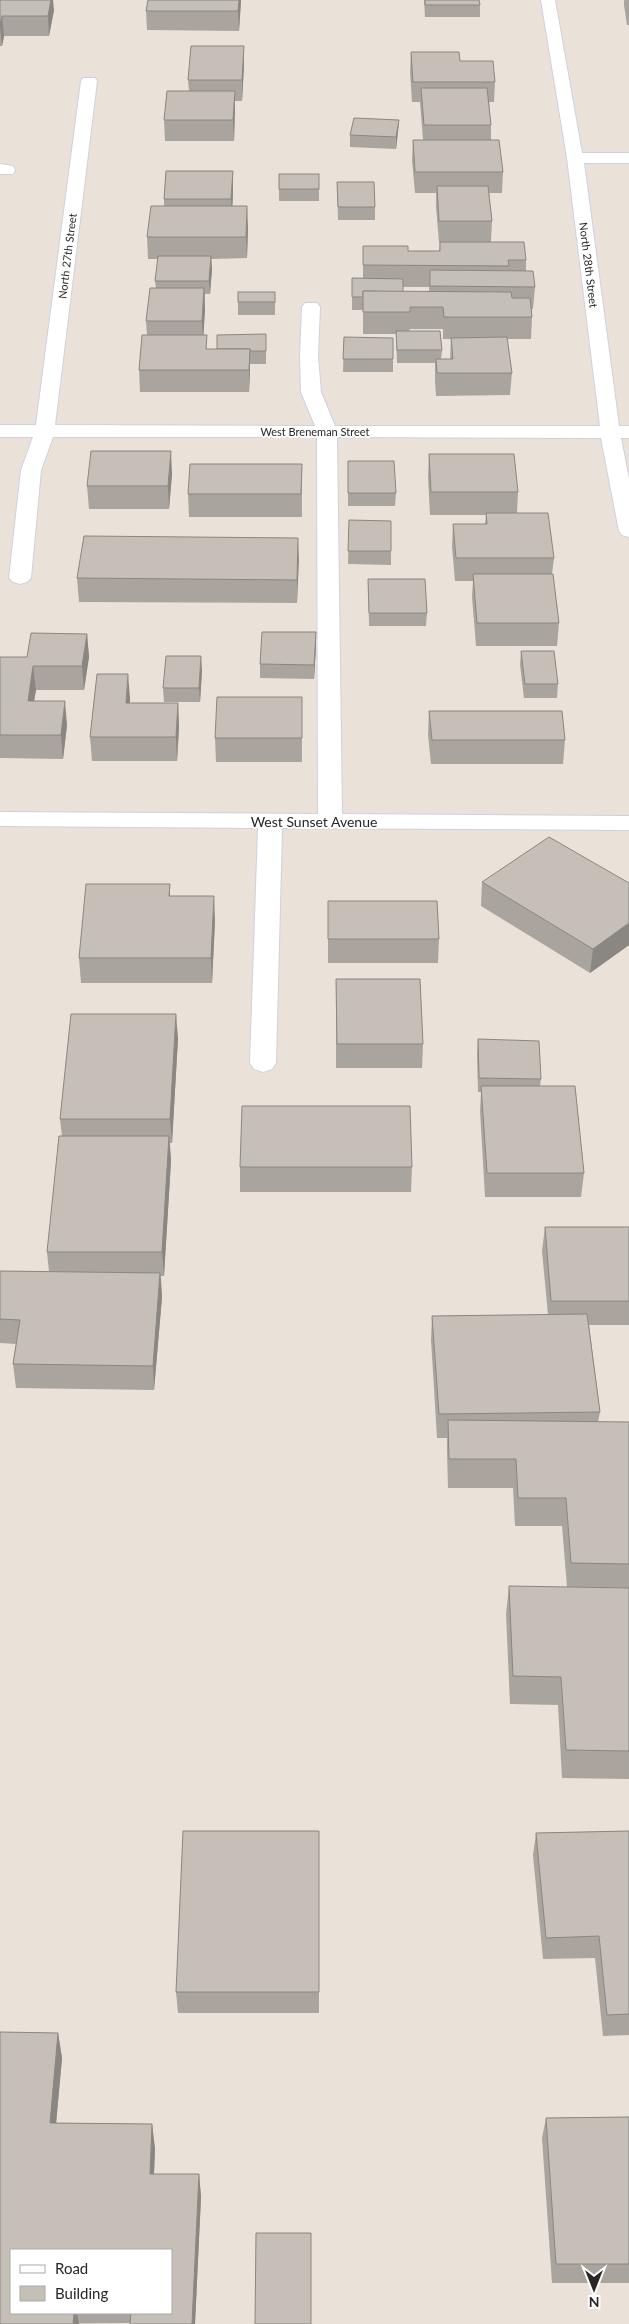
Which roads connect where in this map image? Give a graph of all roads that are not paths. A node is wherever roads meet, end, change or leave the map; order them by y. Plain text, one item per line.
1 (548, 0) edge
2 (89, 80) dead end
3 (575, 158) junction
4 (629, 158) edge
5 (311, 307) dead end
6 (0, 430) edge
7 (45, 431) junction
8 (327, 431) junction
9 (620, 432) edge
10 (629, 531) edge
11 (20, 578) dead end
12 (0, 821) edge
13 (270, 821) junction
14 (330, 821) junction
15 (629, 823) edge
16 (264, 1063) dead end

1 - 3 street, North 28th Street
2 - 7 street, North 27th Street
3 - 4 street
3 - 9 street, North 28th Street
5 - 8 street
6 - 7 street, West Breneman Street
7 - 8 street, West Breneman Street
7 - 11 street, North 27th Street
8 - 9 street, West Breneman Street
8 - 14 street
9 - 10 street, North 28th Street
12 - 13 street, West Sunset Avenue
13 - 14 street, West Sunset Avenue
13 - 16 street
14 - 15 street, West Sunset Avenue

